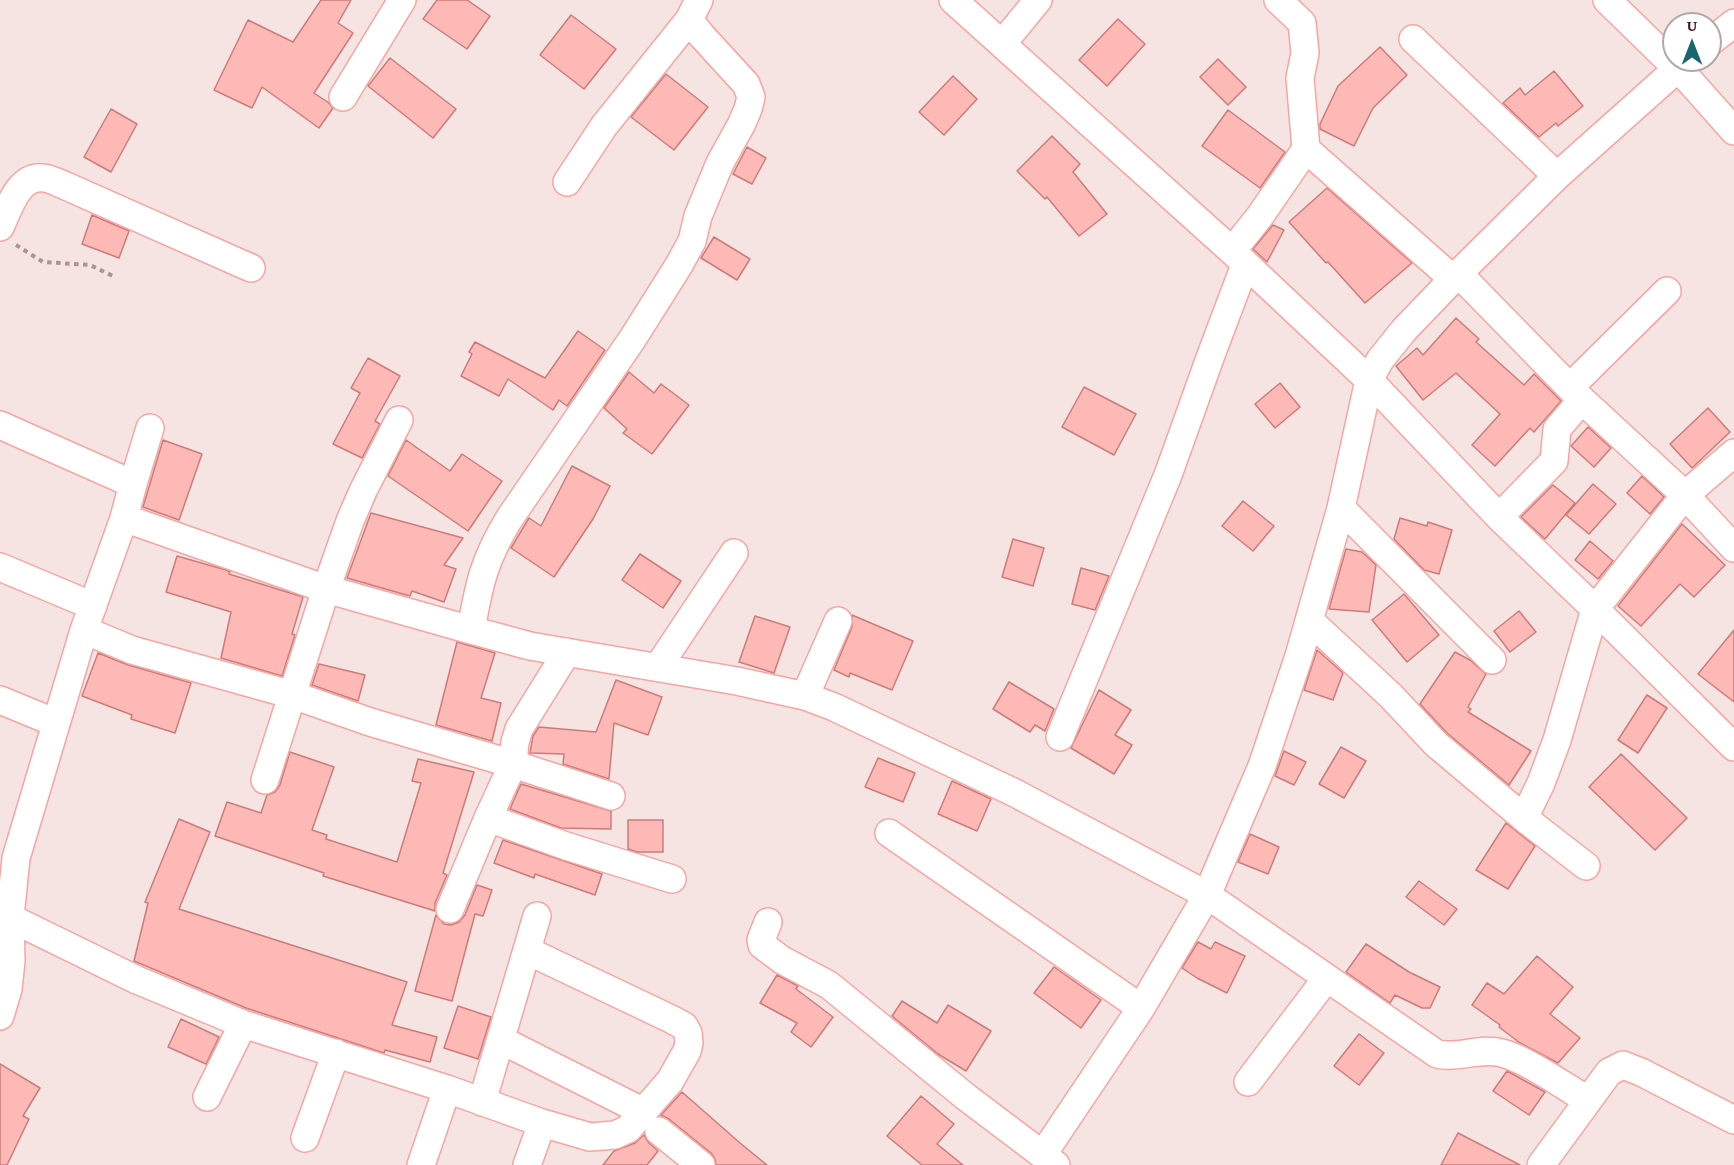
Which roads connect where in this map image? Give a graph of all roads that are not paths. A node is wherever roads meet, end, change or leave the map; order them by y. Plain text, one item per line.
1 (402, 0) edge
2 (953, 0) edge
3 (1038, 0) edge
4 (1278, 0) edge
5 (1607, 0) edge
6 (694, 10) edge
7 (1734, 22) edge
8 (1722, 32) edge
9 (1413, 39) dead end
10 (1002, 44) junction
11 (1662, 47) edge
12 (1673, 72) edge
13 (1688, 72) edge
14 (343, 97) dead end
15 (1734, 131) edge
16 (1306, 149) junction
17 (1557, 176) junction
18 (567, 182) dead end
19 (4, 234) edge
20 (1239, 258) junction
21 (251, 268) dead end
22 (1456, 276) junction
23 (1667, 291) dead end
24 (1369, 380) junction
25 (1576, 393) junction
26 (399, 420) dead end
27 (0, 424) edge
28 (150, 428) dead end
29 (1734, 453) edge
30 (133, 484) junction
31 (1685, 495) junction
32 (1341, 508) junction
33 (1499, 517) junction
34 (124, 518) junction
35 (1734, 548) edge
36 (734, 553) dead end
37 (0, 567) edge
38 (326, 589) junction
39 (1595, 609) junction
40 (89, 618) junction
41 (838, 621) dead end
42 (1310, 621) junction
43 (471, 630) junction
44 (567, 652) junction
45 (1492, 660) dead end
46 (658, 667) junction
47 (293, 695) junction
48 (805, 696) junction
49 (0, 700) edge
50 (56, 723) junction
51 (1060, 737) dead end
52 (1734, 747) edge
53 (513, 764) junction
54 (265, 780) dead end
55 (611, 796) dead end
56 (488, 818) junction
57 (1524, 818) junction
58 (889, 833) dead end
59 (1586, 866) dead end
60 (672, 879) dead end
61 (1207, 896) junction
62 (450, 909) dead end
63 (5, 915) edge
64 (537, 916) dead end
65 (768, 922) dead end
66 (528, 951) junction
67 (1326, 979) junction
68 (1141, 1008) junction
69 (0, 1016) edge
70 (243, 1024) junction
71 (501, 1040) junction
72 (336, 1053) junction
73 (1248, 1082) dead end
74 (447, 1089) junction
75 (207, 1097) dead end
76 (1588, 1100) junction
77 (482, 1102) junction
78 (1734, 1120) edge
79 (650, 1121) junction
80 (542, 1123) junction
81 (305, 1138) dead end
82 (1049, 1160) edge
83 (690, 1161) edge
84 (421, 1165) edge
85 (527, 1165) edge
86 (1540, 1165) edge

1 - 14 street
2 - 10 street
3 - 10 street
4 - 16 street
5 - 11 street
6 - 18 street
6 - 43 street
7 - 8 street
9 - 17 street
10 - 20 street
12 - 17 street
13 - 15 street
16 - 20 street
16 - 22 street
17 - 22 street
19 - 21 street
20 - 24 street
20 - 51 street
22 - 24 street
22 - 25 street
23 - 25 street
24 - 32 street
24 - 33 street
25 - 31 street
25 - 33 street
26 - 38 street
27 - 30 street
28 - 30 street
29 - 31 street
30 - 34 street
31 - 35 street
31 - 39 street
32 - 42 street
32 - 45 street
33 - 39 street
34 - 38 street
34 - 40 street
36 - 46 street
37 - 40 street
38 - 43 street
38 - 47 street
39 - 52 street
39 - 57 street
40 - 47 street
40 - 50 street
41 - 48 street
42 - 57 street
42 - 61 street
43 - 44 street
44 - 46 street
44 - 53 street
46 - 48 street
47 - 53 street
47 - 54 street
48 - 61 street
49 - 50 street
50 - 63 street
53 - 55 street
53 - 56 street
56 - 60 street
56 - 62 street
57 - 59 street
58 - 68 street
61 - 67 street
61 - 68 street
63 - 69 street
63 - 70 street
64 - 66 street
65 - 82 street
66 - 71 street
66 - 79 street
67 - 73 street
67 - 76 street
68 - 82 street
70 - 72 street
70 - 75 street
71 - 77 street
71 - 79 street
72 - 74 street
72 - 81 street
74 - 77 street
74 - 84 street
76 - 78 street
76 - 86 street
77 - 80 street
79 - 80 street
79 - 83 street
80 - 85 street

